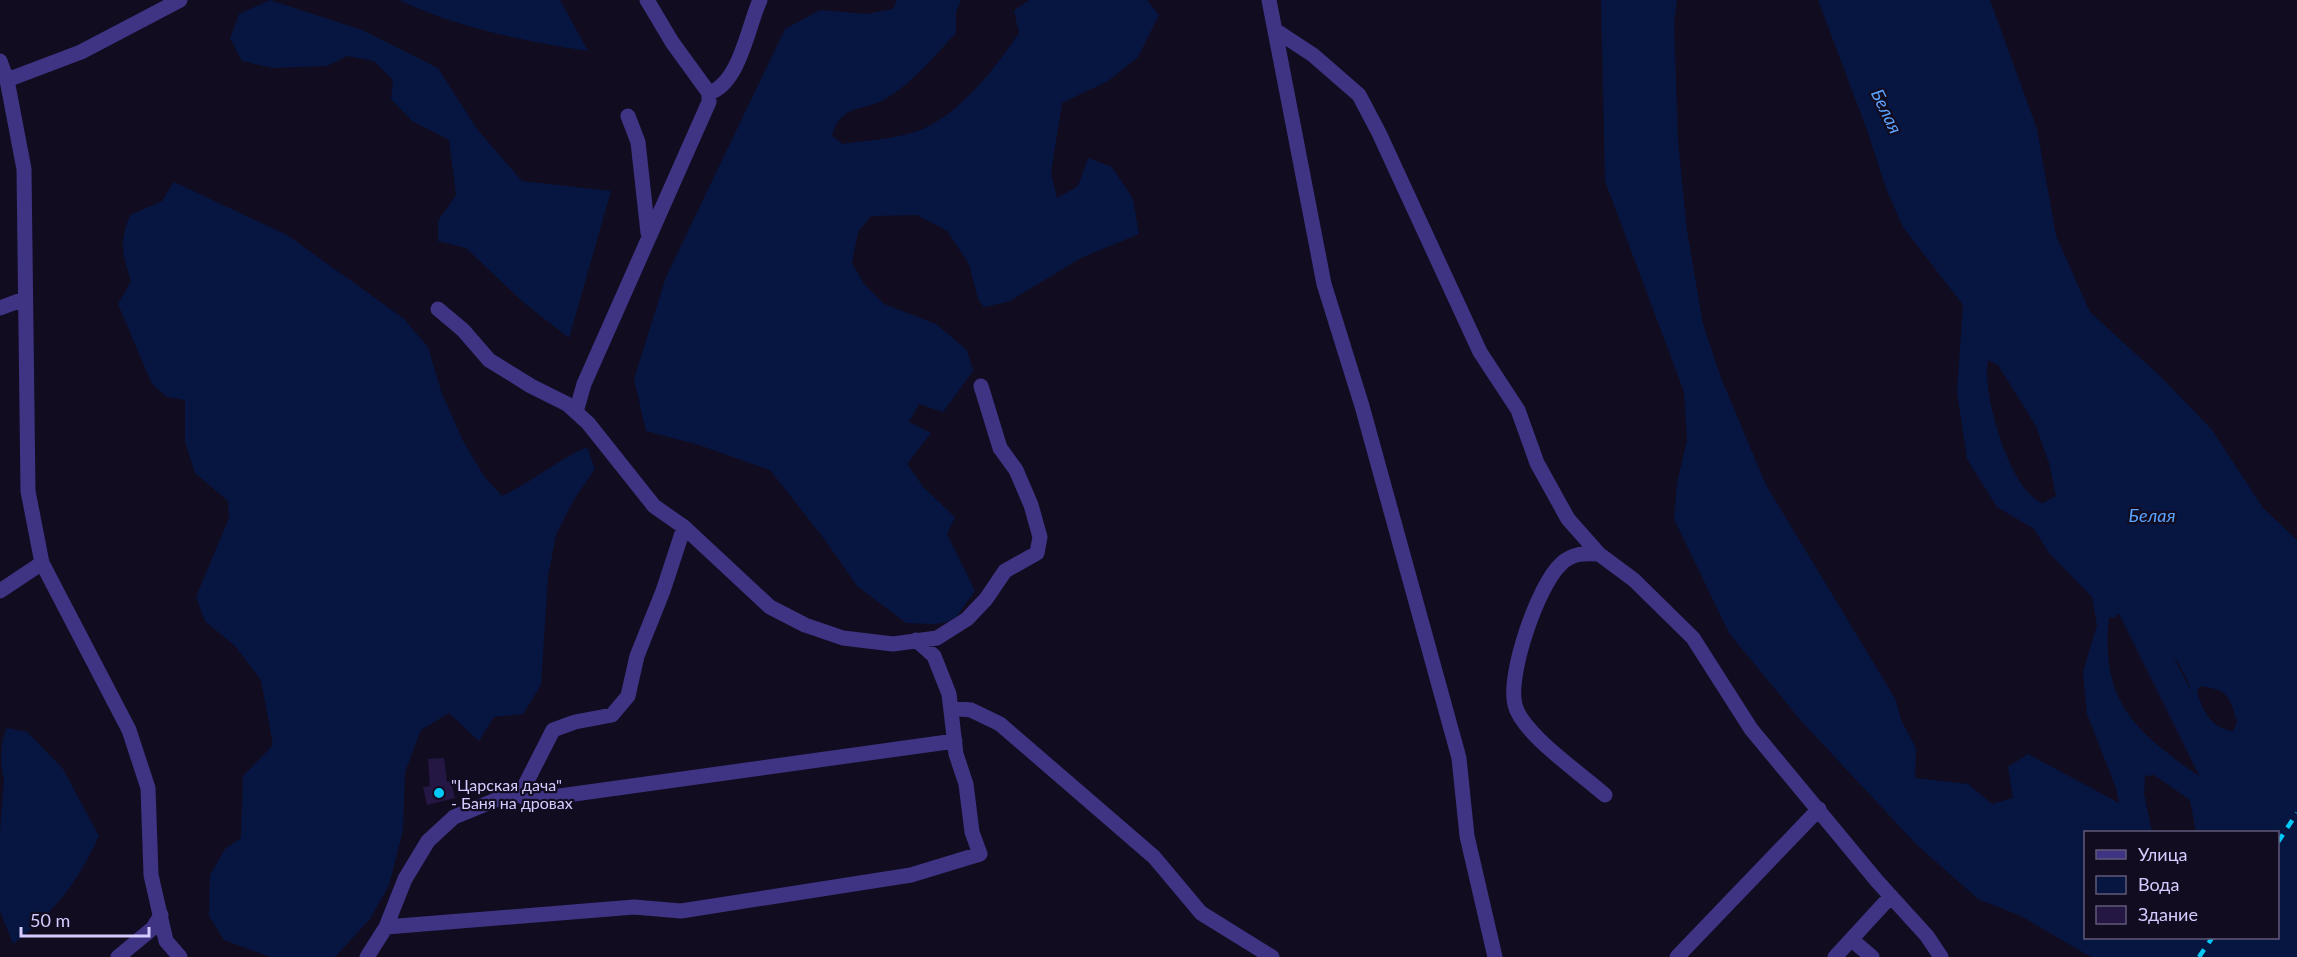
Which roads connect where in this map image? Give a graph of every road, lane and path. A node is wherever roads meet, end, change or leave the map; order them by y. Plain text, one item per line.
1 (180, 0) edge
2 (647, 0) edge
3 (760, 0) edge
4 (1269, 0) edge
5 (1275, 30) junction
6 (0, 61) edge
7 (7, 80) junction
8 (709, 93) junction
9 (628, 116) dead end
10 (648, 236) junction
11 (24, 299) junction
12 (0, 308) edge
13 (438, 309) dead end
14 (981, 386) dead end
15 (576, 412) junction
16 (684, 527) junction
17 (1599, 554) junction
18 (42, 562) junction
19 (0, 591) edge
20 (916, 640) junction
21 (951, 708) junction
22 (955, 741) junction
23 (513, 793) junction
24 (1605, 795) dead end
25 (1819, 809) junction
26 (1891, 896) junction
27 (160, 915) junction
28 (386, 927) junction
29 (1852, 940) junction
30 (117, 957) edge
31 (180, 957) edge
32 (367, 957) edge
33 (1272, 957) edge
34 (1495, 957) edge
35 (1677, 957) edge
36 (1835, 957) edge
37 (1872, 957) edge
38 (1941, 957) edge

1 - 7 lane
2 - 8 lane
3 - 8 lane
4 - 5 lane
5 - 17 lane
5 - 34 lane
6 - 7 lane
7 - 11 lane
8 - 10 lane
9 - 10 lane
10 - 15 lane
11 - 12 lane
11 - 18 lane
13 - 15 lane
14 - 20 lane
15 - 16 lane
16 - 20 lane
16 - 23 lane
17 - 24 lane
17 - 25 lane
18 - 19 lane
18 - 27 lane
20 - 21 lane
21 - 22 lane
21 - 33 lane
22 - 23 lane
22 - 28 lane
23 - 28 lane
25 - 26 lane
25 - 35 lane
26 - 29 lane
26 - 38 lane
27 - 30 lane
27 - 31 lane
28 - 32 lane
29 - 36 lane
29 - 37 lane

